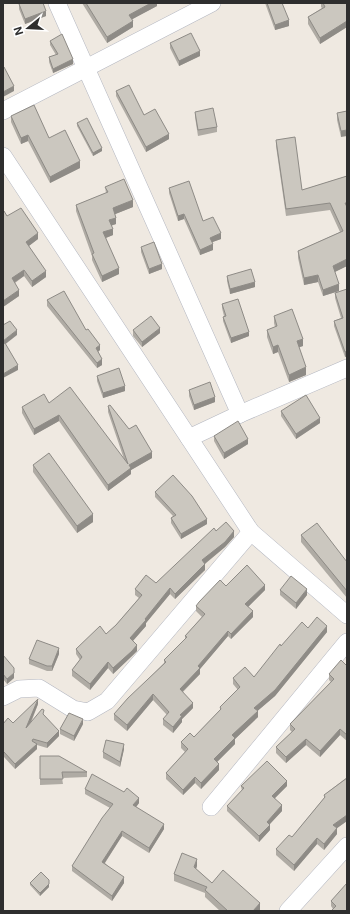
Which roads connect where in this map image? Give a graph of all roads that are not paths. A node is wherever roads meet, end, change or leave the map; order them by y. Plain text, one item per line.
1 (57, 3) edge
2 (212, 3) edge
3 (86, 67) junction
4 (3, 111) edge
5 (3, 156) edge
6 (347, 368) edge
7 (240, 414) junction
8 (190, 438) junction
9 (251, 532) junction
10 (347, 615) edge
11 (347, 642) edge
12 (3, 697) edge
13 (211, 807) dead end
14 (347, 846) edge
15 (288, 911) edge

1 - 3 street
2 - 3 street
3 - 4 street
3 - 7 street
5 - 8 street
6 - 7 street
7 - 8 street
8 - 9 street
9 - 10 street
9 - 12 street
11 - 13 street
14 - 15 street

